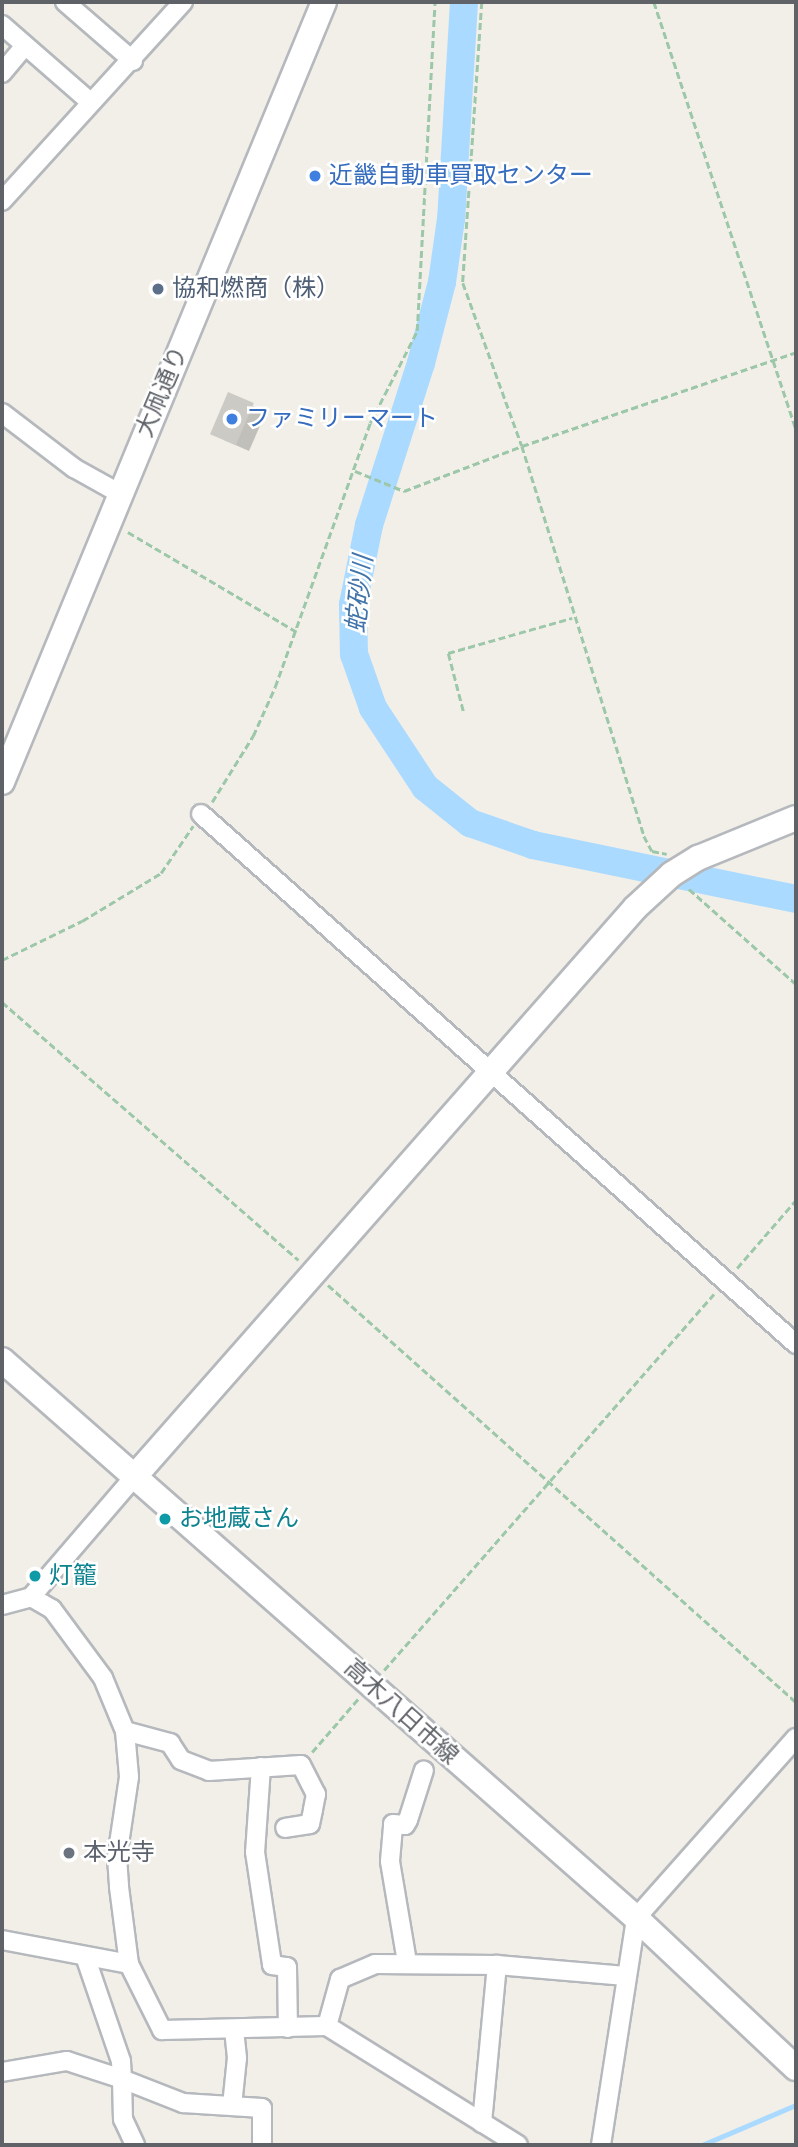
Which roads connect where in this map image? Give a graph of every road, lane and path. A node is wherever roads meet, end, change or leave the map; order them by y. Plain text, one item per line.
1 (65, 2) edge
2 (183, 2) edge
3 (324, 2) edge
4 (435, 2) edge
5 (482, 2) edge
6 (654, 2) edge
7 (2, 25) edge
8 (25, 46) junction
9 (133, 61) junction
10 (2, 73) edge
11 (89, 101) junction
12 (2, 201) edge
13 (796, 352) edge
14 (772, 360) junction
15 (2, 413) edge
16 (796, 430) edge
17 (522, 446) junction
18 (355, 471) junction
19 (119, 493) junction
20 (108, 521) junction
21 (572, 618) junction
22 (297, 632) junction
23 (463, 710) dead end
24 (2, 782) edge
25 (201, 814) junction
26 (796, 818) edge
27 (698, 858) junction
28 (672, 874) junction
29 (2, 960) edge
30 (796, 984) edge
31 (2, 1002) edge
32 (490, 1074) junction
33 (796, 1200) edge
34 (315, 1274) junction
35 (724, 1282) junction
36 (796, 1344) edge
37 (2, 1360) edge
38 (135, 1476) junction
39 (549, 1479) junction
40 (31, 1597) junction
41 (2, 1605) edge
42 (370, 1685) junction
43 (796, 1702) edge
44 (125, 1731) junction
45 (796, 1738) edge
46 (300, 1765) junction
47 (261, 1767) junction
48 (424, 1770) dead end
49 (285, 1828) dead end
50 (636, 1919) junction
51 (2, 1940) edge
52 (85, 1956) junction
53 (407, 1962) junction
54 (130, 1964) junction
55 (497, 1965) junction
56 (626, 1976) junction
57 (327, 2026) junction
58 (288, 2028) junction
59 (234, 2029) junction
60 (796, 2068) edge
61 (2, 2072) edge
62 (122, 2079) junction
63 (232, 2106) junction
64 (482, 2123) junction
65 (135, 2145) edge
66 (262, 2145) edge
67 (518, 2145) edge
68 (601, 2145) edge

1 - 9 street
2 - 9 street
3 - 19 street, 大凧通り
4 - 18 path
5 - 17 path
6 - 14 path
7 - 8 street
8 - 10 street
8 - 11 street
9 - 11 street
11 - 12 street
13 - 14 path
14 - 16 path
14 - 17 path
15 - 19 street
17 - 18 path
17 - 21 path
18 - 22 path
19 - 20 street, 大凧通り
20 - 22 path
20 - 24 street, 大凧通り
21 - 23 path
21 - 27 path
22 - 25 path
25 - 29 path
25 - 32 street
26 - 27 street
27 - 28 street
28 - 30 path
28 - 32 street
31 - 34 path
32 - 34 street
32 - 35 street
33 - 35 path
34 - 38 street
34 - 39 path
35 - 36 street
35 - 39 path
37 - 38 street, 高木八日市線
38 - 40 street
38 - 42 street, 高木八日市線
39 - 42 path
39 - 43 path
40 - 41 street
40 - 44 street
42 - 46 path
42 - 50 street, 高木八日市線
44 - 47 street
44 - 54 street
45 - 50 street
46 - 47 street
46 - 49 street
47 - 58 street
48 - 53 street
50 - 56 street
50 - 60 street, 高木八日市線
51 - 52 street
52 - 54 street
52 - 62 street
53 - 55 street
53 - 57 street
54 - 59 street
55 - 56 street
55 - 64 street
56 - 68 street
57 - 58 street
57 - 64 street
58 - 59 street
59 - 63 street
61 - 62 street
62 - 63 street
62 - 65 street
63 - 66 street
64 - 67 street

